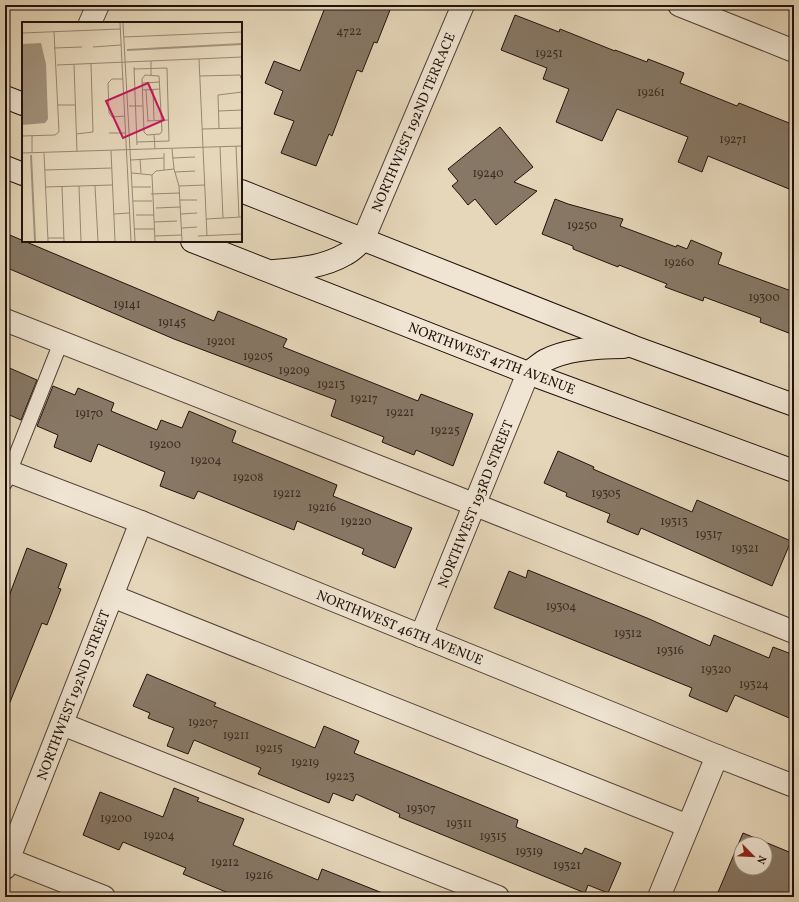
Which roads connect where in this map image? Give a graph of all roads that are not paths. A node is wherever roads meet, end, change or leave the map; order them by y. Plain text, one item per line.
1 (98, 5) edge
2 (464, 5) edge
3 (679, 5) edge
4 (90, 22) edge
5 (794, 51) edge
6 (5, 97) edge
7 (22, 104) edge
8 (5, 167) edge
9 (22, 174) edge
10 (242, 191) edge
11 (363, 240) junction
12 (195, 242) edge
13 (269, 271) junction
14 (5, 320) edge
15 (61, 342) junction
16 (634, 347) junction
17 (528, 373) junction
18 (794, 405) edge
19 (794, 471) edge
20 (6, 475) edge
21 (474, 505) junction
22 (141, 522) junction
23 (112, 596) junction
24 (794, 632) edge
25 (421, 636) junction
26 (62, 724) junction
27 (717, 756) junction
28 (794, 786) edge
29 (688, 826) junction
30 (6, 862) edge
31 (104, 897) edge
32 (498, 897) edge
33 (659, 897) edge

1 - 4 street
2 - 11 street, NORTHWEST 192ND TERRACE
3 - 5 street
6 - 7 street
8 - 9 street
10 - 11 street
11 - 13 street
11 - 16 street
12 - 13 street, NORTHWEST 47TH AVENUE
13 - 17 street, NORTHWEST 47TH AVENUE
14 - 15 street
15 - 20 lane
15 - 21 street
16 - 17 street
16 - 18 street
17 - 19 street, NORTHWEST 47TH AVENUE
17 - 21 street, NORTHWEST 193RD STREET
20 - 22 street, NORTHWEST 46TH AVENUE
21 - 24 street
21 - 25 street, NORTHWEST 193RD STREET
22 - 23 street, NORTHWEST 192ND STREET
22 - 25 street, NORTHWEST 46TH AVENUE
23 - 26 street, NORTHWEST 192ND STREET
23 - 29 street
25 - 27 street, NORTHWEST 46TH AVENUE
26 - 30 street, NORTHWEST 192ND STREET
26 - 32 street
27 - 28 street, NORTHWEST 46TH AVENUE
27 - 29 street
29 - 33 street
30 - 31 street

